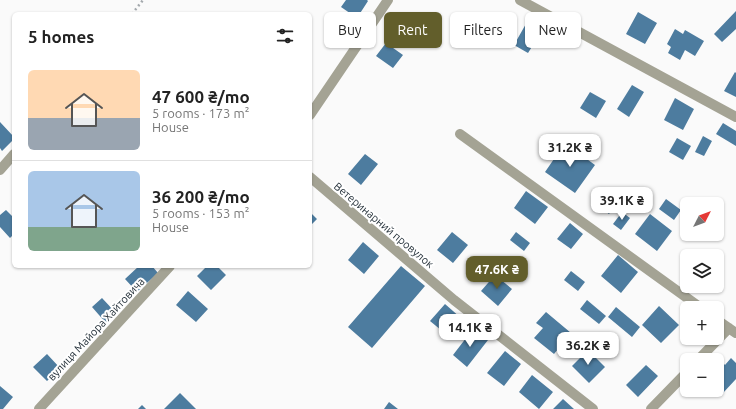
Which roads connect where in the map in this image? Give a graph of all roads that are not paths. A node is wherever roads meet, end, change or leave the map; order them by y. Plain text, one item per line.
1 (388, 0) edge
2 (520, 0) edge
3 (312, 112) edge
4 (736, 117) edge
5 (460, 134) dead end
6 (12, 156) edge
7 (0, 170) edge
8 (312, 180) edge
9 (168, 268) edge
10 (691, 301) edge
11 (732, 330) edge
12 (706, 353) edge
13 (680, 379) edge
14 (39, 409) edge
15 (593, 409) edge
16 (651, 409) edge

1 - 3 street
2 - 4 street
5 - 10 street
6 - 7 street
8 - 15 street, Ветеринарний провулок
9 - 14 street, вулиця Майора Хайтовича
11 - 12 street
13 - 16 street

